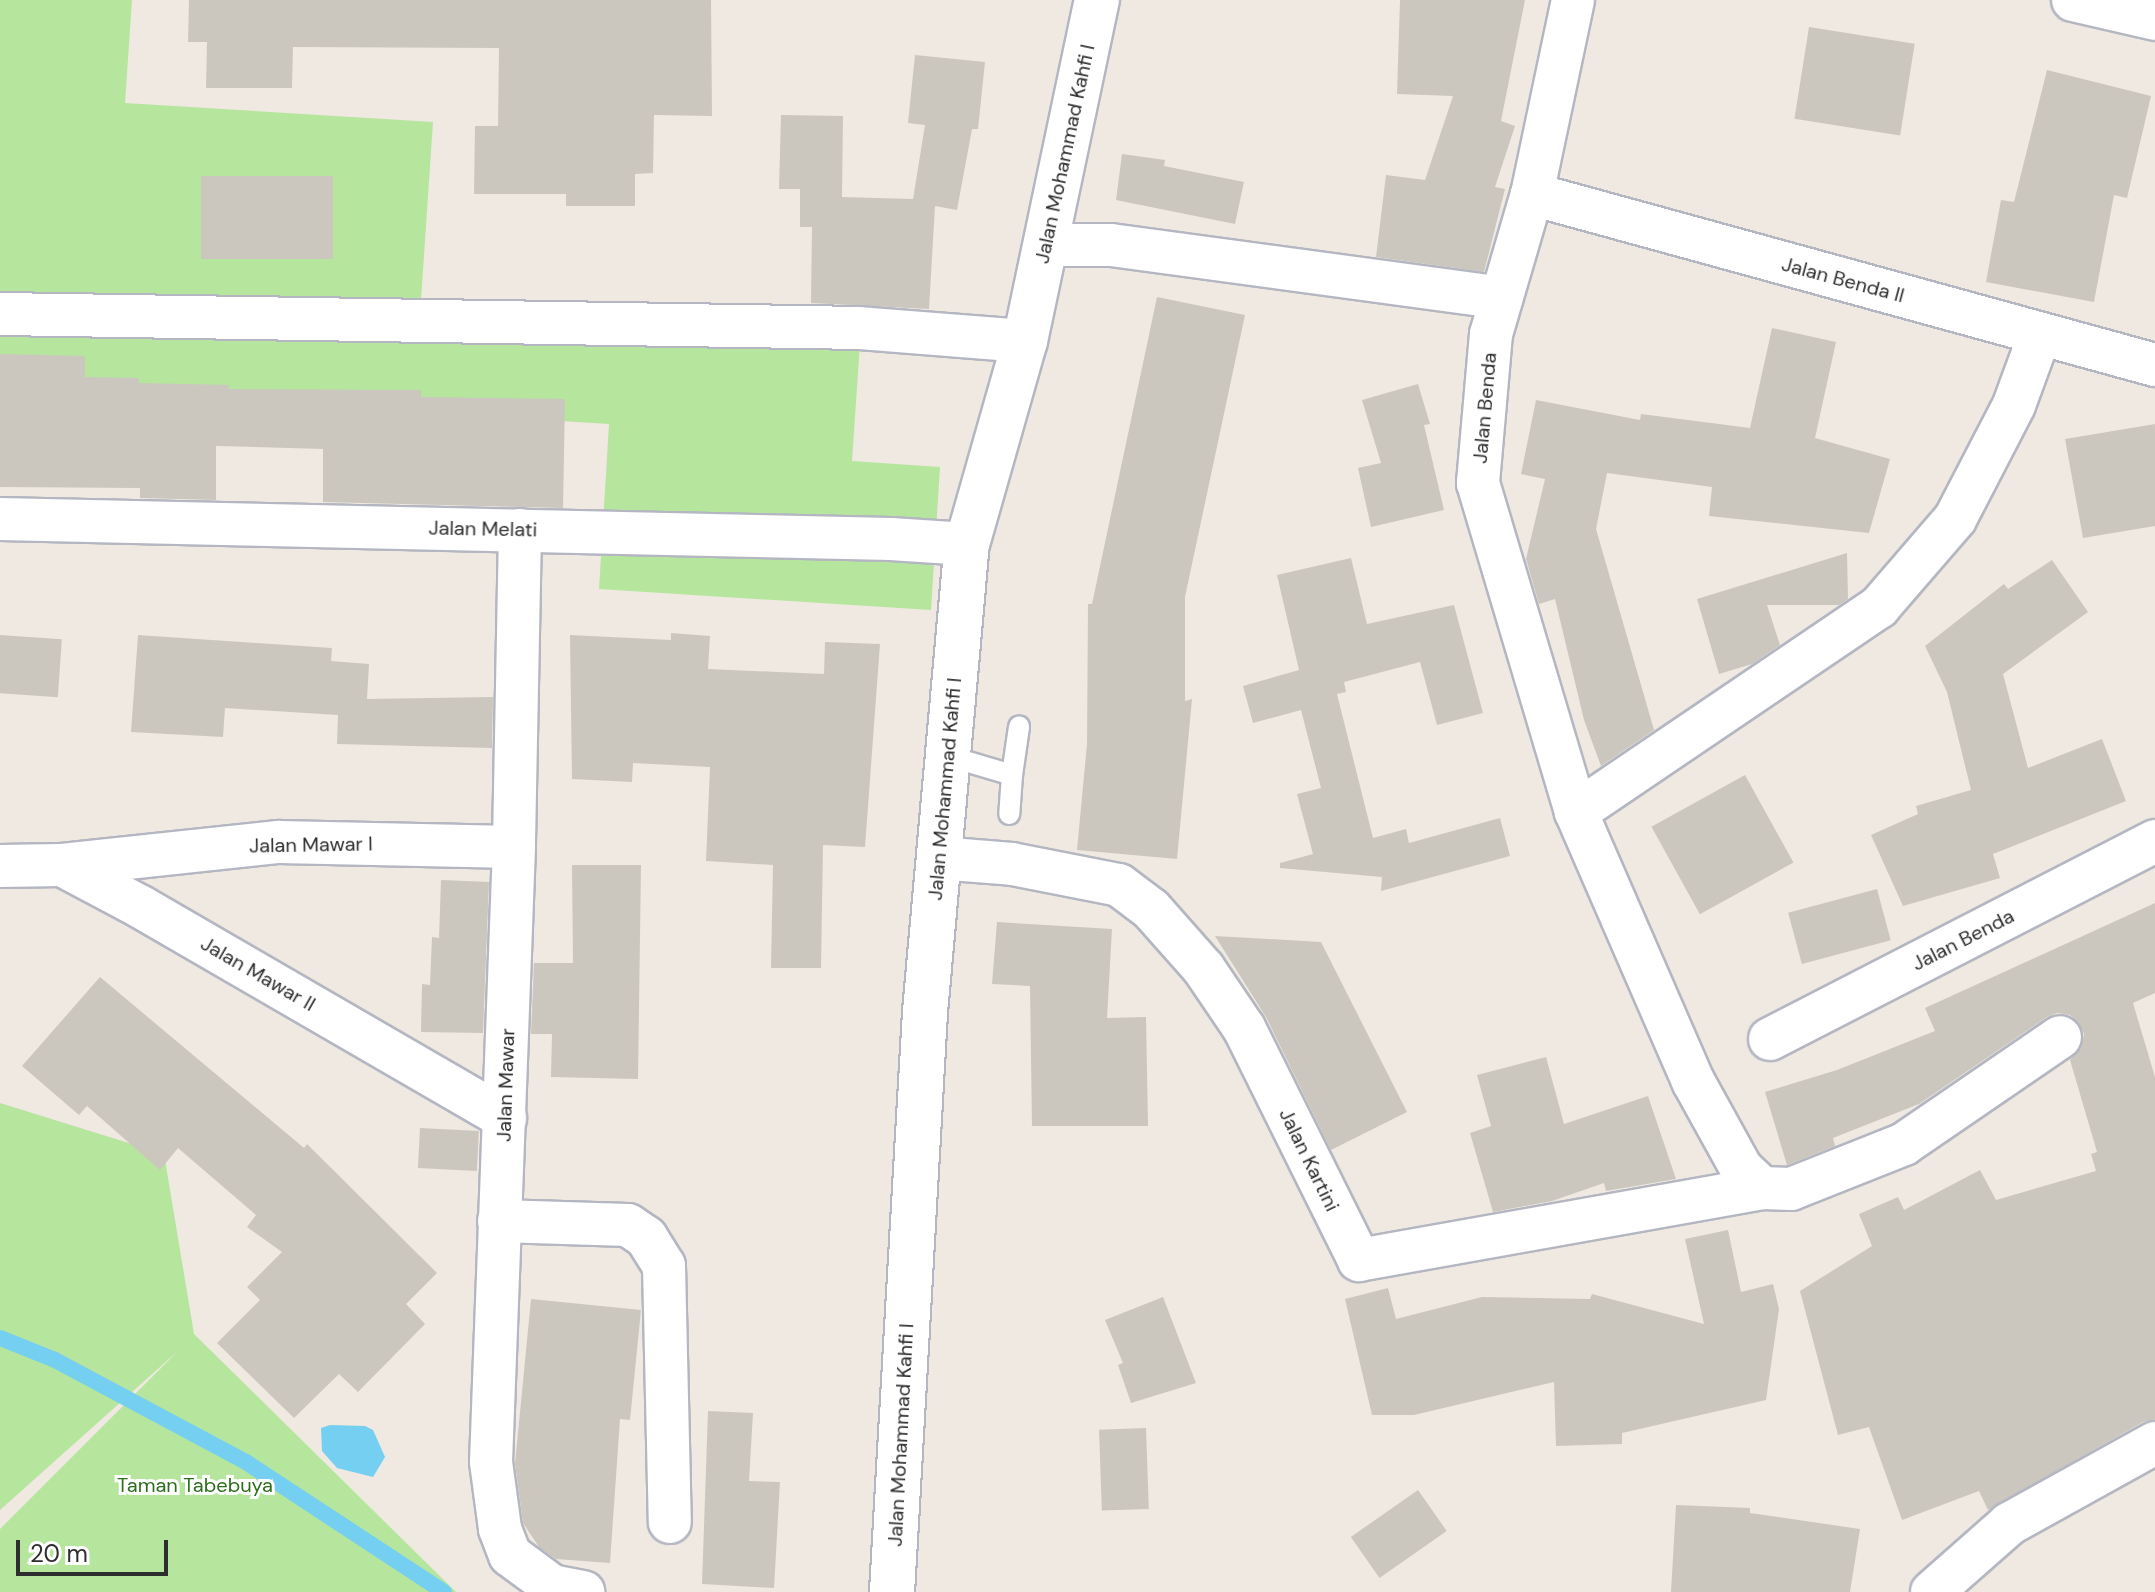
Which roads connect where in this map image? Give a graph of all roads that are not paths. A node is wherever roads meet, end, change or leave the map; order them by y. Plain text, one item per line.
1 (1097, 0) edge
2 (1573, 0) edge
3 (2073, 0) edge
4 (2155, 19) edge
5 (1532, 194) junction
6 (1046, 245) junction
7 (1501, 298) junction
8 (0, 314) edge
9 (2040, 334) junction
10 (1025, 341) junction
11 (2155, 365) edge
12 (0, 519) edge
13 (520, 530) junction
14 (967, 544) junction
15 (1019, 727) dead end
16 (948, 756) junction
17 (1012, 775) junction
18 (1576, 812) junction
19 (1009, 814) dead end
20 (2155, 841) edge
21 (514, 847) junction
22 (938, 858) junction
23 (62, 865) junction
24 (0, 866) edge
25 (2060, 1037) dead end
26 (1770, 1039) dead end
27 (505, 1118) junction
28 (1762, 1188) junction
29 (499, 1221) junction
30 (2155, 1443) edge
31 (670, 1522) dead end
32 (583, 1592) edge
33 (892, 1592) edge
34 (1932, 1592) edge

1 - 6 main road, Jalan Mohammad Kahfi I
2 - 5 street, Jalan Benda
3 - 4 street
5 - 7 street, Jalan Benda
5 - 9 street, Jalan Benda II
6 - 7 street
6 - 10 main road, Jalan Mohammad Kahfi I
7 - 18 street, Jalan Benda
8 - 10 street
9 - 11 street, Jalan Benda II
9 - 18 street
10 - 14 main road, Jalan Mohammad Kahfi I
12 - 13 street, Jalan Melati
13 - 14 street, Jalan Melati
13 - 21 street, Jalan Mawar
14 - 16 main road, Jalan Mohammad Kahfi I
15 - 17 lane
16 - 17 lane
16 - 22 main road, Jalan Mohammad Kahfi I
17 - 19 lane
18 - 28 street, Jalan Benda
20 - 26 street, Jalan Benda
21 - 23 street, Jalan Mawar I
21 - 27 street, Jalan Mawar
22 - 28 street, Jalan Kartini
22 - 33 main road, Jalan Mohammad Kahfi I
23 - 24 street, Jalan Mawar II
23 - 27 street, Jalan Mawar II
25 - 28 street
27 - 29 street, Jalan Mawar
29 - 31 street
29 - 32 street, Jalan Mawar
30 - 34 street

